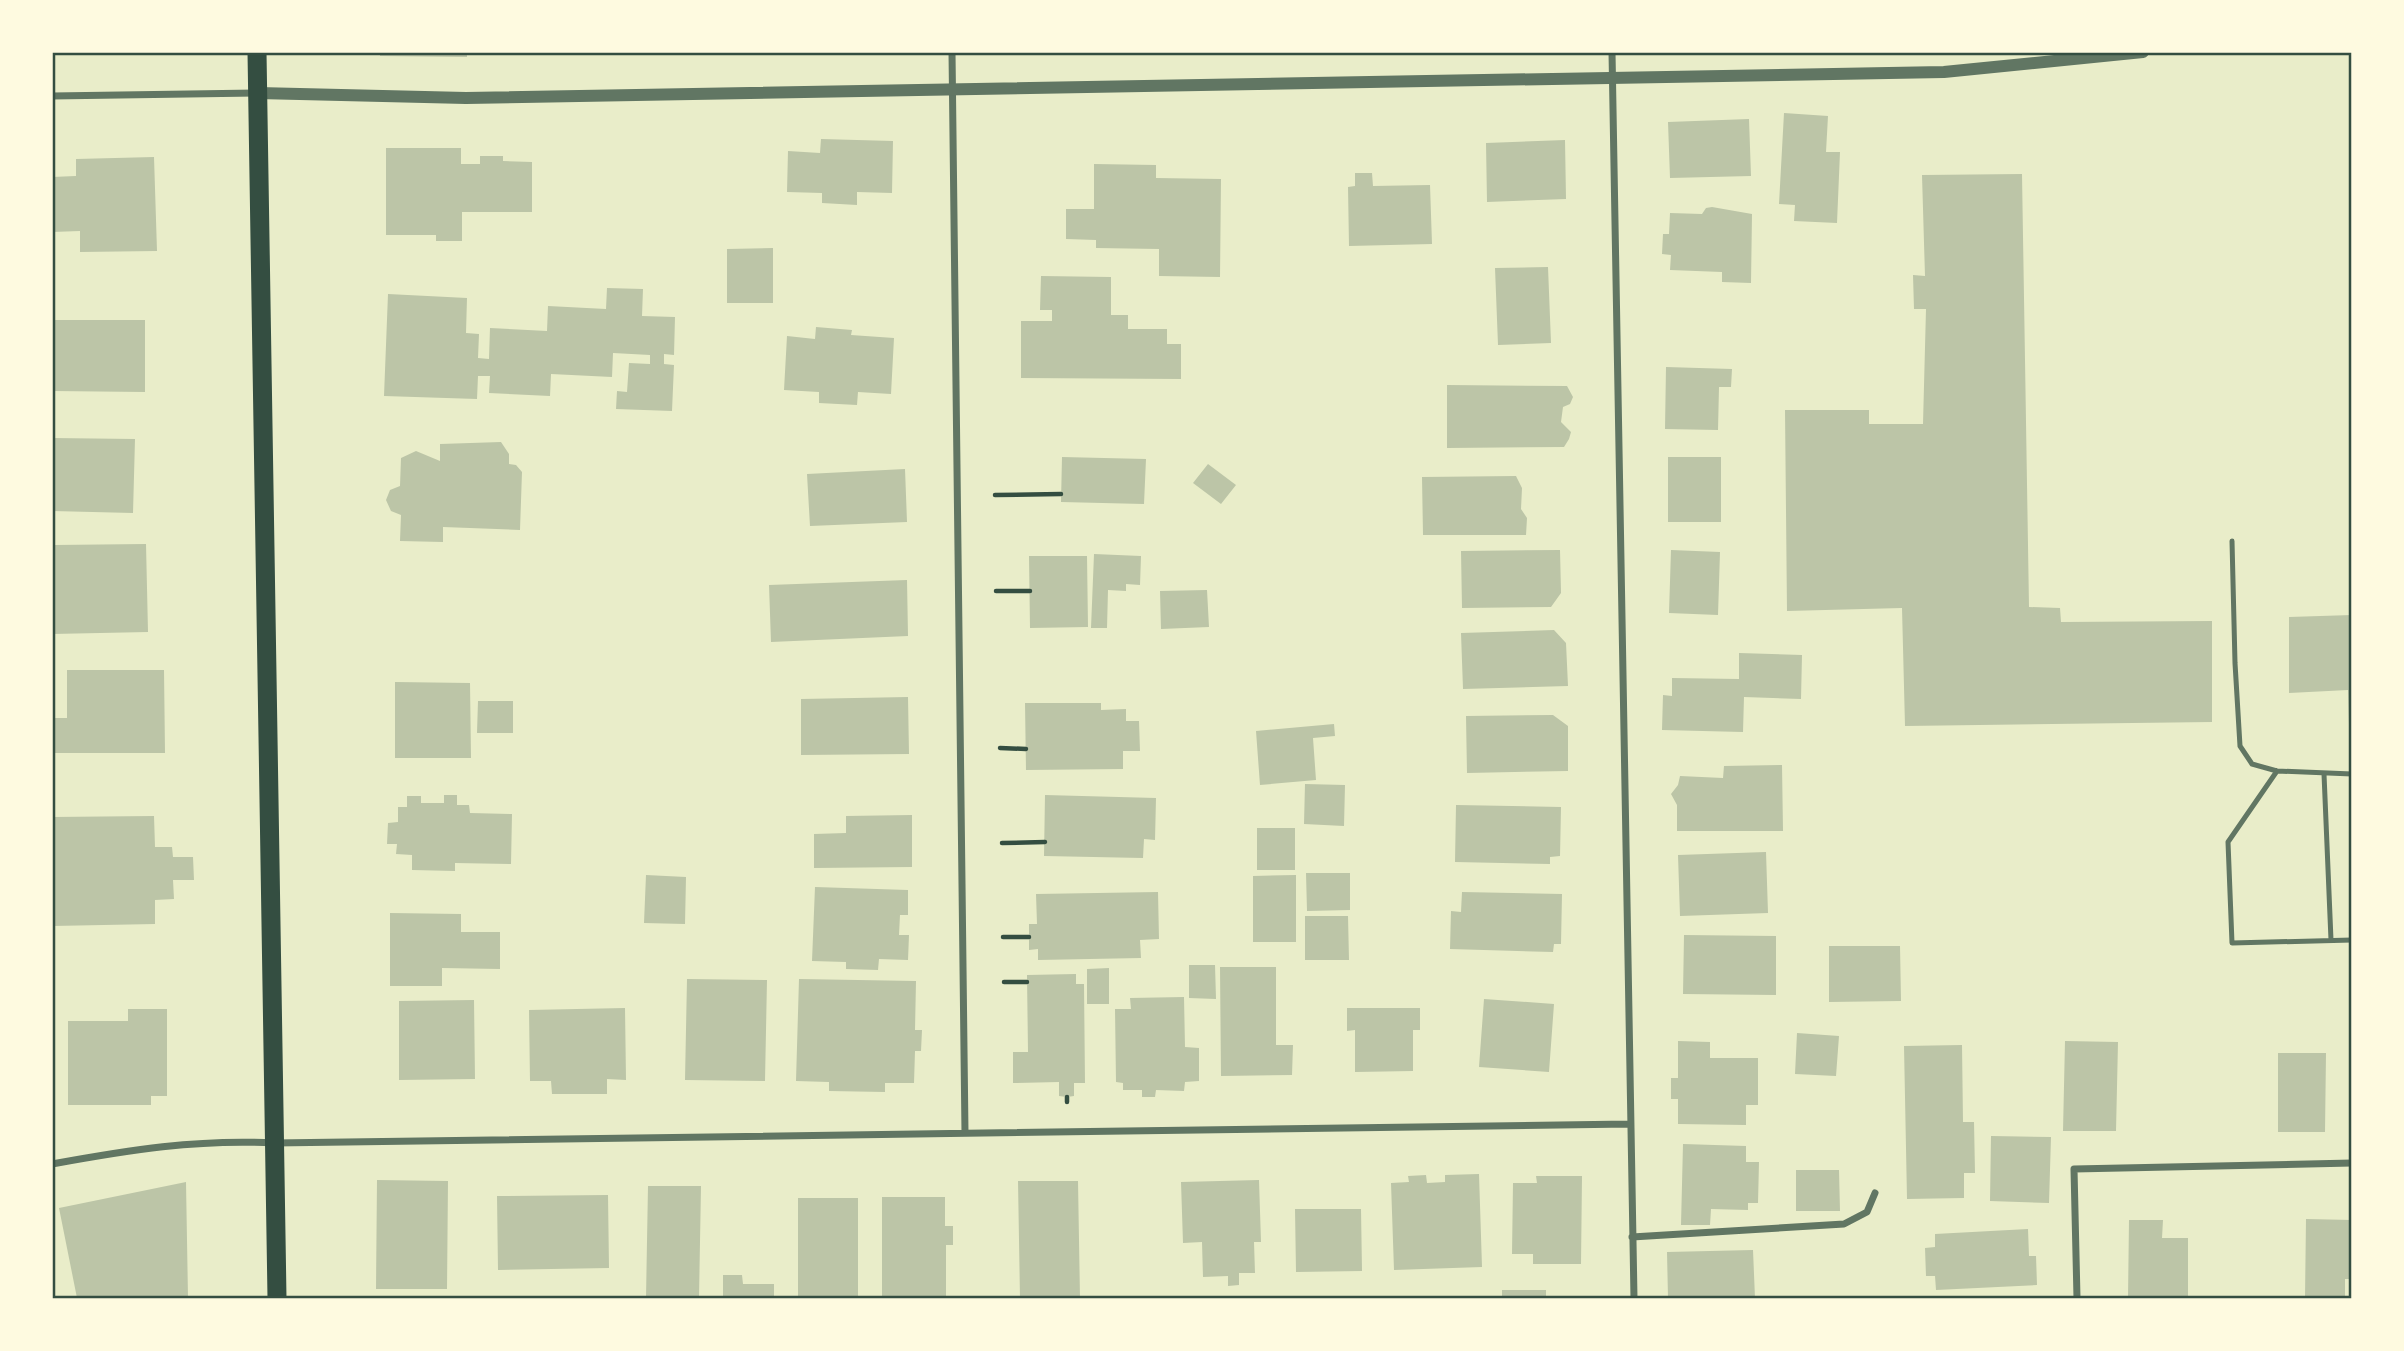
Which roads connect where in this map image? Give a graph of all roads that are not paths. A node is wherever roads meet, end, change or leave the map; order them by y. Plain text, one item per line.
1 (257, 52) edge
2 (952, 52) edge
3 (1612, 52) edge
4 (2143, 52) edge
5 (1613, 78) junction
6 (953, 90) junction
7 (258, 93) junction
8 (52, 96) edge
9 (2232, 541) dead end
10 (2277, 771) junction
11 (2324, 774) junction
12 (2351, 774) edge
13 (2331, 940) junction
14 (2351, 940) edge
15 (1629, 1124) junction
16 (965, 1133) junction
17 (274, 1143) junction
18 (2351, 1163) edge
19 (52, 1164) edge
20 (1875, 1193) dead end
21 (1632, 1237) junction
22 (277, 1298) edge
23 (1634, 1298) edge
24 (2077, 1298) edge

1 - 7 highway
2 - 6 street
3 - 5 street
4 - 5 street
5 - 6 street
5 - 15 street
6 - 7 street
6 - 16 street
7 - 8 street
7 - 17 highway
9 - 10 lane
10 - 11 lane
10 - 13 lane
11 - 12 lane
11 - 13 lane
13 - 14 lane
15 - 16 street
15 - 21 street
16 - 17 street
17 - 19 street
17 - 22 highway
18 - 24 street
20 - 21 street
21 - 23 street

